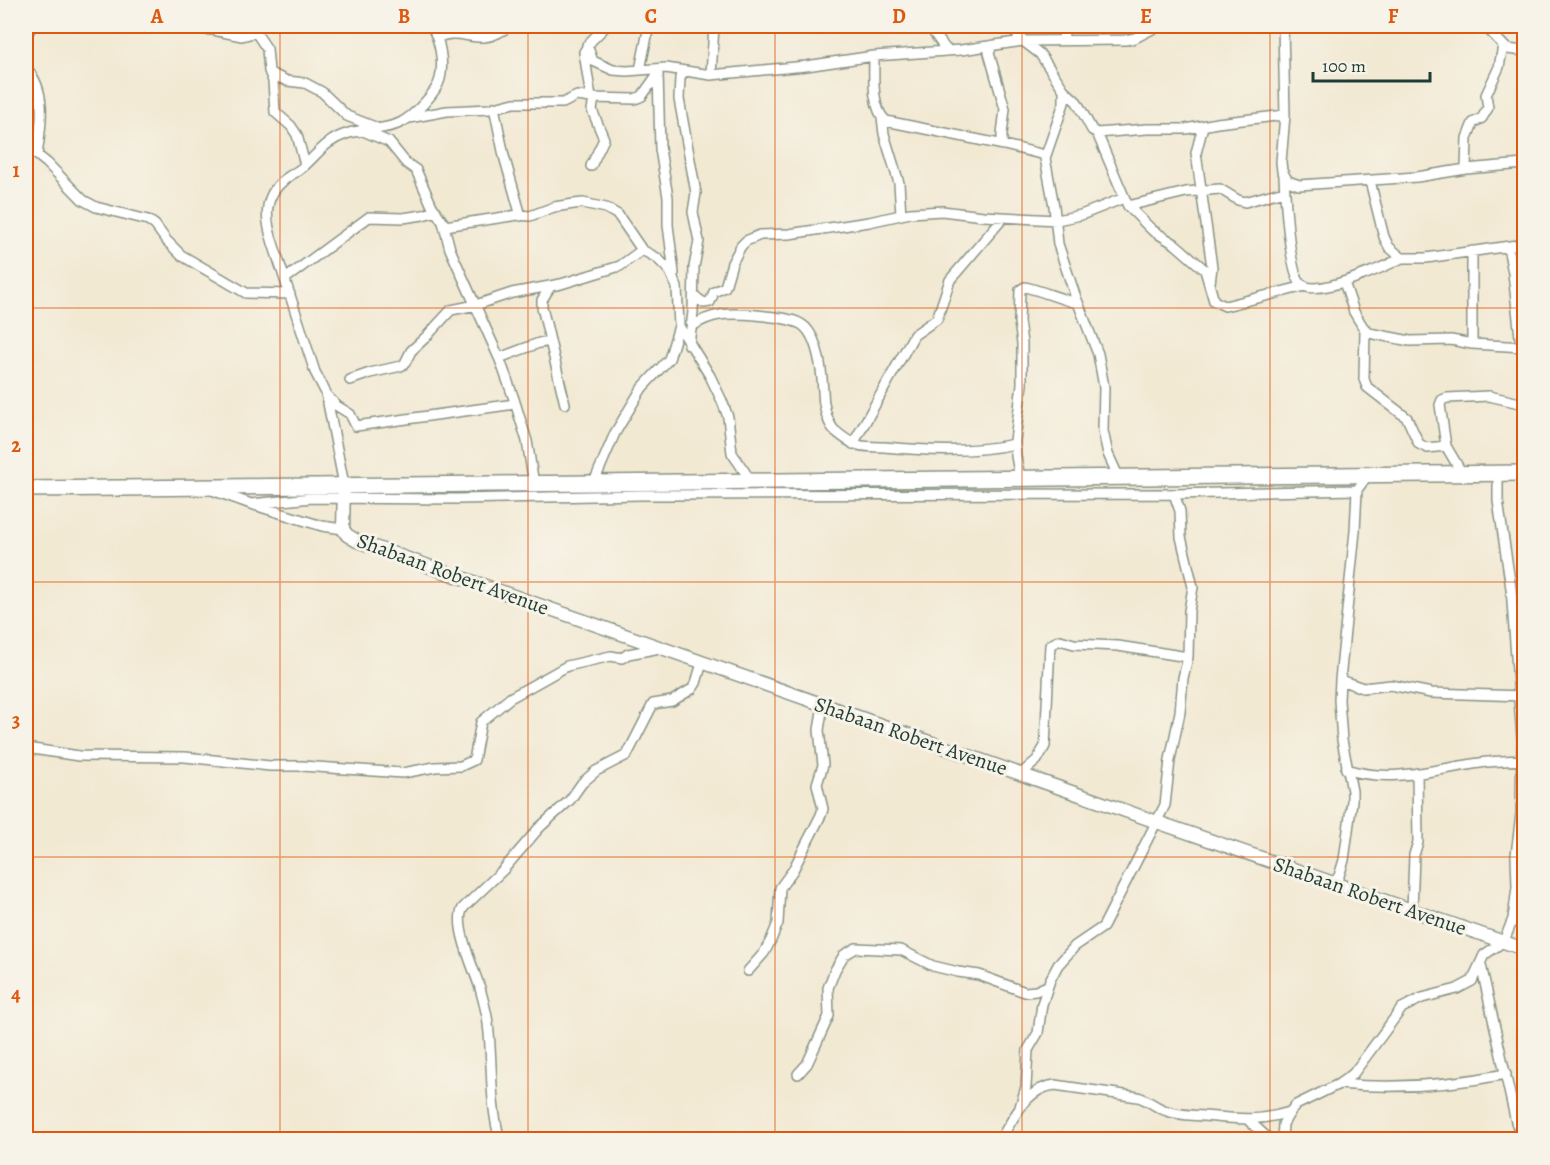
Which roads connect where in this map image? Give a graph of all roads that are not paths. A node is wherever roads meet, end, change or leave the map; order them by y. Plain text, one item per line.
1 (32, 26) edge
2 (166, 26) edge
3 (431, 26) edge
4 (510, 26) edge
5 (606, 26) edge
6 (649, 26) edge
7 (714, 26) edge
8 (928, 26) edge
9 (1009, 26) edge
10 (1061, 26) edge
11 (1158, 26) edge
12 (1283, 26) edge
13 (1485, 26) edge
14 (1501, 26) edge
15 (26, 36) edge
16 (437, 38) junction
17 (1065, 40) junction
18 (1023, 41) junction
19 (1502, 43) junction
20 (587, 45) junction
21 (992, 46) junction
22 (946, 51) junction
23 (1524, 51) edge
24 (874, 56) junction
25 (26, 68) edge
26 (640, 70) junction
27 (662, 71) junction
28 (684, 72) junction
29 (270, 73) junction
30 (711, 75) junction
31 (1064, 90) junction
32 (592, 99) junction
33 (494, 107) junction
34 (1285, 115) junction
35 (882, 117) junction
36 (409, 118) junction
37 (1203, 126) junction
38 (377, 129) junction
39 (361, 130) junction
40 (1097, 133) junction
41 (1002, 144) junction
42 (26, 150) edge
43 (37, 155) junction
44 (1045, 155) junction
45 (1524, 164) edge
46 (305, 165) junction
47 (591, 166) dead end
48 (1466, 169) junction
49 (1284, 176) junction
50 (1370, 180) junction
51 (1202, 191) junction
52 (1284, 191) junction
53 (1126, 202) junction
54 (436, 211) junction
55 (901, 215) junction
56 (520, 216) junction
57 (1003, 218) junction
58 (1057, 220) junction
59 (445, 226) junction
60 (1524, 244) edge
61 (1508, 247) junction
62 (642, 250) junction
63 (1472, 251) junction
64 (1402, 258) junction
65 (285, 279) junction
66 (675, 282) junction
67 (1344, 282) junction
68 (1209, 286) junction
69 (1305, 286) junction
70 (550, 287) junction
71 (290, 294) junction
72 (694, 296) junction
73 (1078, 303) junction
74 (476, 305) junction
75 (679, 326) junction
76 (692, 327) junction
77 (1365, 330) junction
78 (550, 341) junction
79 (1472, 344) junction
80 (689, 345) junction
81 (1523, 346) edge
82 (499, 358) junction
83 (350, 380) dead end
84 (326, 393) junction
85 (515, 404) junction
86 (565, 404) dead end
87 (1524, 404) edge
88 (853, 444) junction
89 (1015, 444) junction
90 (1446, 446) junction
91 (1524, 473) edge
92 (1498, 474) junction
93 (1463, 475) junction
94 (1367, 476) junction
95 (1020, 478) junction
96 (1119, 478) junction
97 (751, 481) junction
98 (594, 482) junction
99 (534, 484) junction
100 (26, 489) edge
101 (207, 489) junction
102 (1357, 490) junction
103 (344, 492) junction
104 (1174, 494) junction
105 (250, 504) junction
106 (343, 529) junction
107 (660, 648) junction
108 (1188, 657) junction
109 (702, 663) junction
110 (1340, 680) junction
111 (1522, 696) edge
112 (823, 705) junction
113 (26, 748) edge
114 (1521, 760) junction
115 (1346, 769) junction
116 (1417, 773) junction
117 (1021, 774) junction
118 (1157, 822) junction
119 (1520, 856) edge
120 (1332, 884) junction
121 (1412, 911) junction
122 (1504, 941) junction
123 (1524, 949) edge
124 (1480, 965) junction
125 (748, 971) dead end
126 (1047, 986) junction
127 (1485, 986) junction
128 (1457, 989) junction
129 (798, 1074) dead end
130 (1506, 1074) junction
131 (1339, 1084) junction
132 (1020, 1107) junction
133 (1290, 1112) junction
134 (1248, 1120) junction
135 (500, 1140) edge
136 (1000, 1140) edge
137 (1270, 1140) edge
138 (1282, 1140) edge
139 (1522, 1140) edge

1 - 15 street
2 - 29 street
3 - 16 street
4 - 16 street
5 - 20 street
6 - 26 street
7 - 30 street
8 - 22 street
9 - 18 street
10 - 17 street
11 - 17 street
12 - 34 street
13 - 19 street
14 - 19 street
16 - 36 street
17 - 18 street
18 - 21 street
18 - 31 street
19 - 23 street
19 - 48 street
20 - 26 street
20 - 32 street
21 - 22 street
21 - 41 street
22 - 24 street
24 - 30 street
24 - 35 street
25 - 43 street
26 - 27 street
27 - 28 street
27 - 32 street
27 - 66 street
28 - 30 street
28 - 72 street
29 - 38 street
29 - 46 street
31 - 40 street
31 - 44 street
32 - 33 street
32 - 47 street
33 - 36 street
33 - 56 street
34 - 37 street
34 - 49 street
35 - 41 street
35 - 55 street
36 - 38 street
37 - 40 street
37 - 51 street
38 - 39 street
39 - 46 street
39 - 54 street
40 - 53 street
41 - 44 street
42 - 43 street
43 - 71 street
44 - 58 street
45 - 48 street
46 - 65 street
48 - 50 street
49 - 50 street
49 - 52 street
50 - 64 street
51 - 52 street
51 - 53 street
51 - 68 street
52 - 69 street
53 - 58 street
53 - 68 street
54 - 59 street
54 - 65 street
55 - 57 street
55 - 72 street
56 - 59 street
56 - 62 street
57 - 58 street
57 - 88 street
58 - 73 street
59 - 74 street
60 - 61 street
61 - 63 street
61 - 81 street
62 - 66 street
62 - 70 street
63 - 64 street
63 - 79 street
64 - 67 street
65 - 71 street
66 - 75 street
67 - 69 street
67 - 77 street
68 - 69 street
70 - 74 street
70 - 78 street
71 - 84 street
72 - 76 street
73 - 89 street
73 - 96 street
74 - 82 street
74 - 83 street
75 - 80 street
75 - 98 street
76 - 80 street
76 - 88 street
77 - 79 street
77 - 90 street
78 - 82 street
78 - 86 street
79 - 81 street
80 - 97 street
82 - 85 street
84 - 85 street
84 - 103 street
85 - 99 street
87 - 90 street
88 - 89 street
89 - 95 street
90 - 93 street
91 - 92 highway
92 - 93 highway
92 - 111 street
93 - 94 highway
94 - 96 highway
94 - 102 street
95 - 96 highway
95 - 97 highway
97 - 98 highway
98 - 99 highway
99 - 103 highway
100 - 101 highway
101 - 103 highway
101 - 105 street
102 - 104 street
102 - 110 street
103 - 104 street
103 - 105 street
103 - 106 street, Shabaan Robert Avenue
104 - 108 street
105 - 106 street
106 - 107 street, Shabaan Robert Avenue
107 - 109 street, Shabaan Robert Avenue
107 - 113 street
108 - 117 street
108 - 118 street
109 - 112 street, Shabaan Robert Avenue
109 - 135 street
110 - 111 street
110 - 115 street
111 - 114 street
112 - 117 street, Shabaan Robert Avenue
112 - 125 street
114 - 116 street
114 - 119 street
115 - 116 street
115 - 120 street
116 - 121 street
117 - 118 street, Shabaan Robert Avenue
118 - 120 street, Shabaan Robert Avenue
118 - 126 street
119 - 122 street
120 - 121 street, Shabaan Robert Avenue
121 - 122 street, Shabaan Robert Avenue
122 - 123 street, Shabaan Robert Avenue
122 - 124 street
124 - 127 street
124 - 128 street
126 - 129 street
126 - 132 street
127 - 128 street
127 - 130 street
128 - 131 street
130 - 131 street
130 - 139 street
131 - 133 street
132 - 134 street
132 - 136 street
133 - 134 street
133 - 138 street
134 - 137 street

